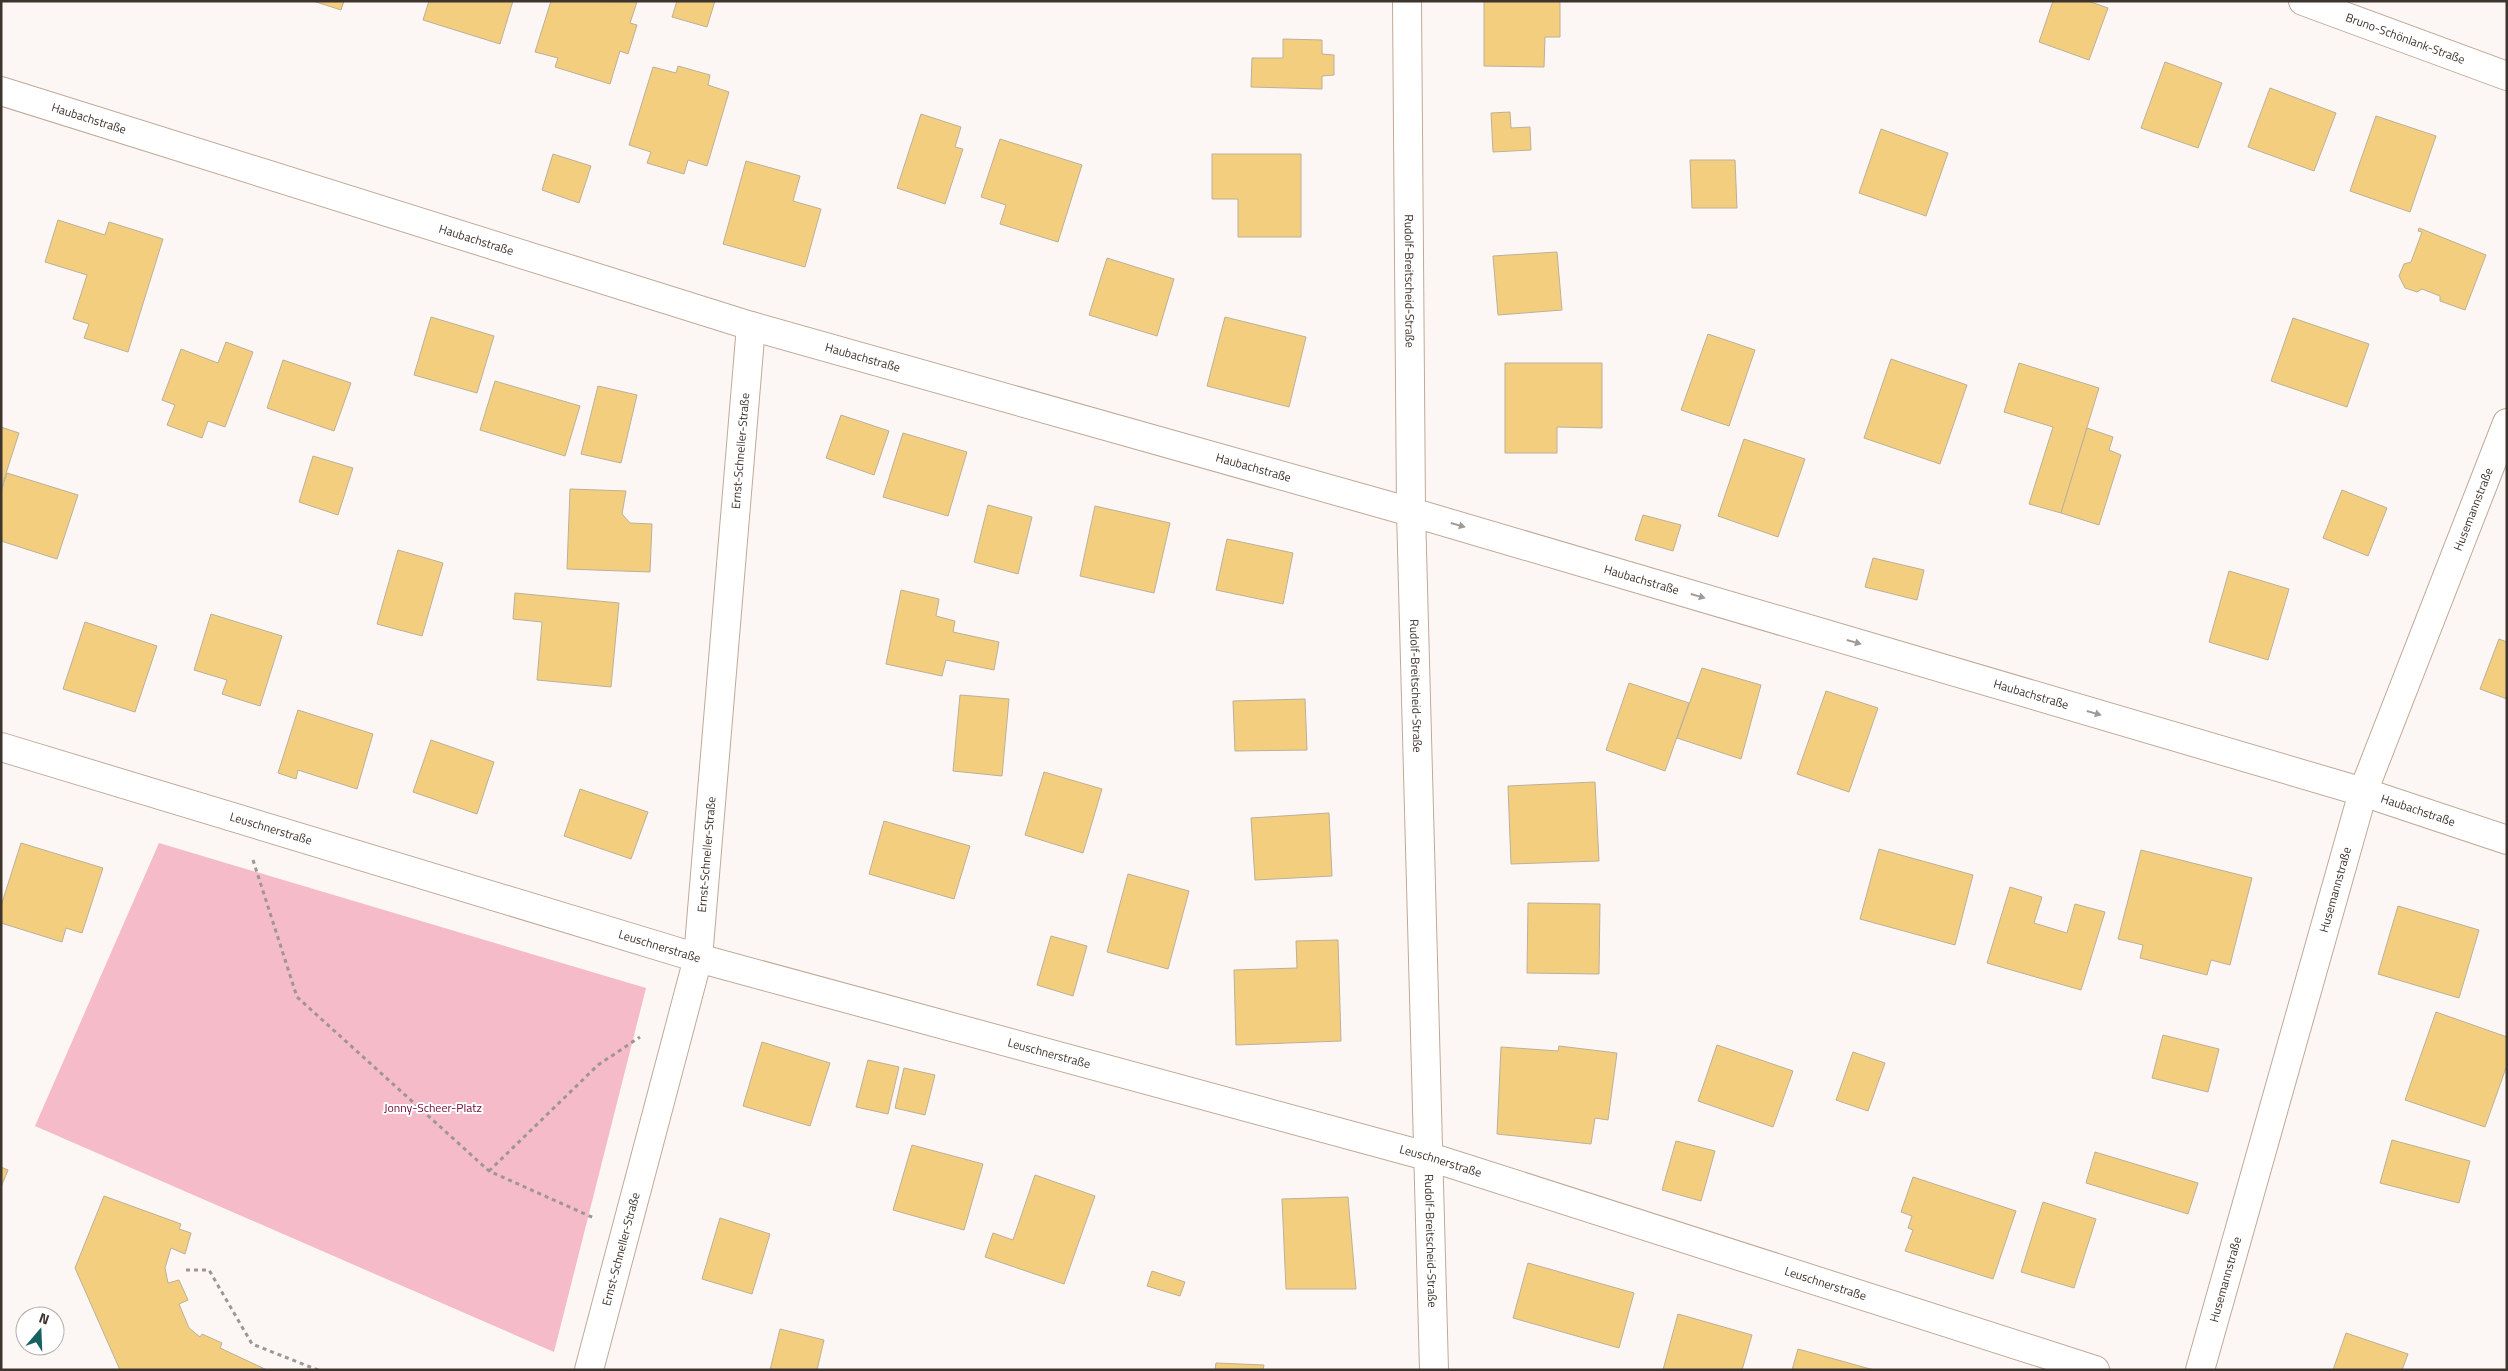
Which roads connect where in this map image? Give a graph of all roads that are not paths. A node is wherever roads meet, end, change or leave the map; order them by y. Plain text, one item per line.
1 (1407, 1) edge
2 (2303, 1) edge
3 (2507, 76) edge
4 (1, 91) edge
5 (751, 326) junction
6 (2507, 423) edge
7 (1412, 512) junction
8 (1, 746) edge
9 (2363, 792) junction
10 (2507, 840) edge
11 (698, 958) junction
12 (1430, 1157) junction
13 (589, 1370) edge
14 (1434, 1370) edge
15 (2094, 1370) edge
16 (2200, 1370) edge

1 - 7 street, Rudolf-Breitscheid-Straße
2 - 3 street, Bruno-Schönlank-Straße
4 - 5 street, Haubachstraße
5 - 7 street, Haubachstraße
5 - 11 street, Ernst-Schneller-Straße
6 - 9 street, Husemannstraße
7 -> 9 street, Haubachstraße
7 - 12 street, Rudolf-Breitscheid-Straße
8 - 11 street, Leuschnerstraße
9 - 10 street, Haubachstraße
9 - 16 street, Husemannstraße
11 - 12 street, Leuschnerstraße
11 - 13 street, Ernst-Schneller-Straße
12 - 14 street, Rudolf-Breitscheid-Straße
12 - 15 street, Leuschnerstraße

